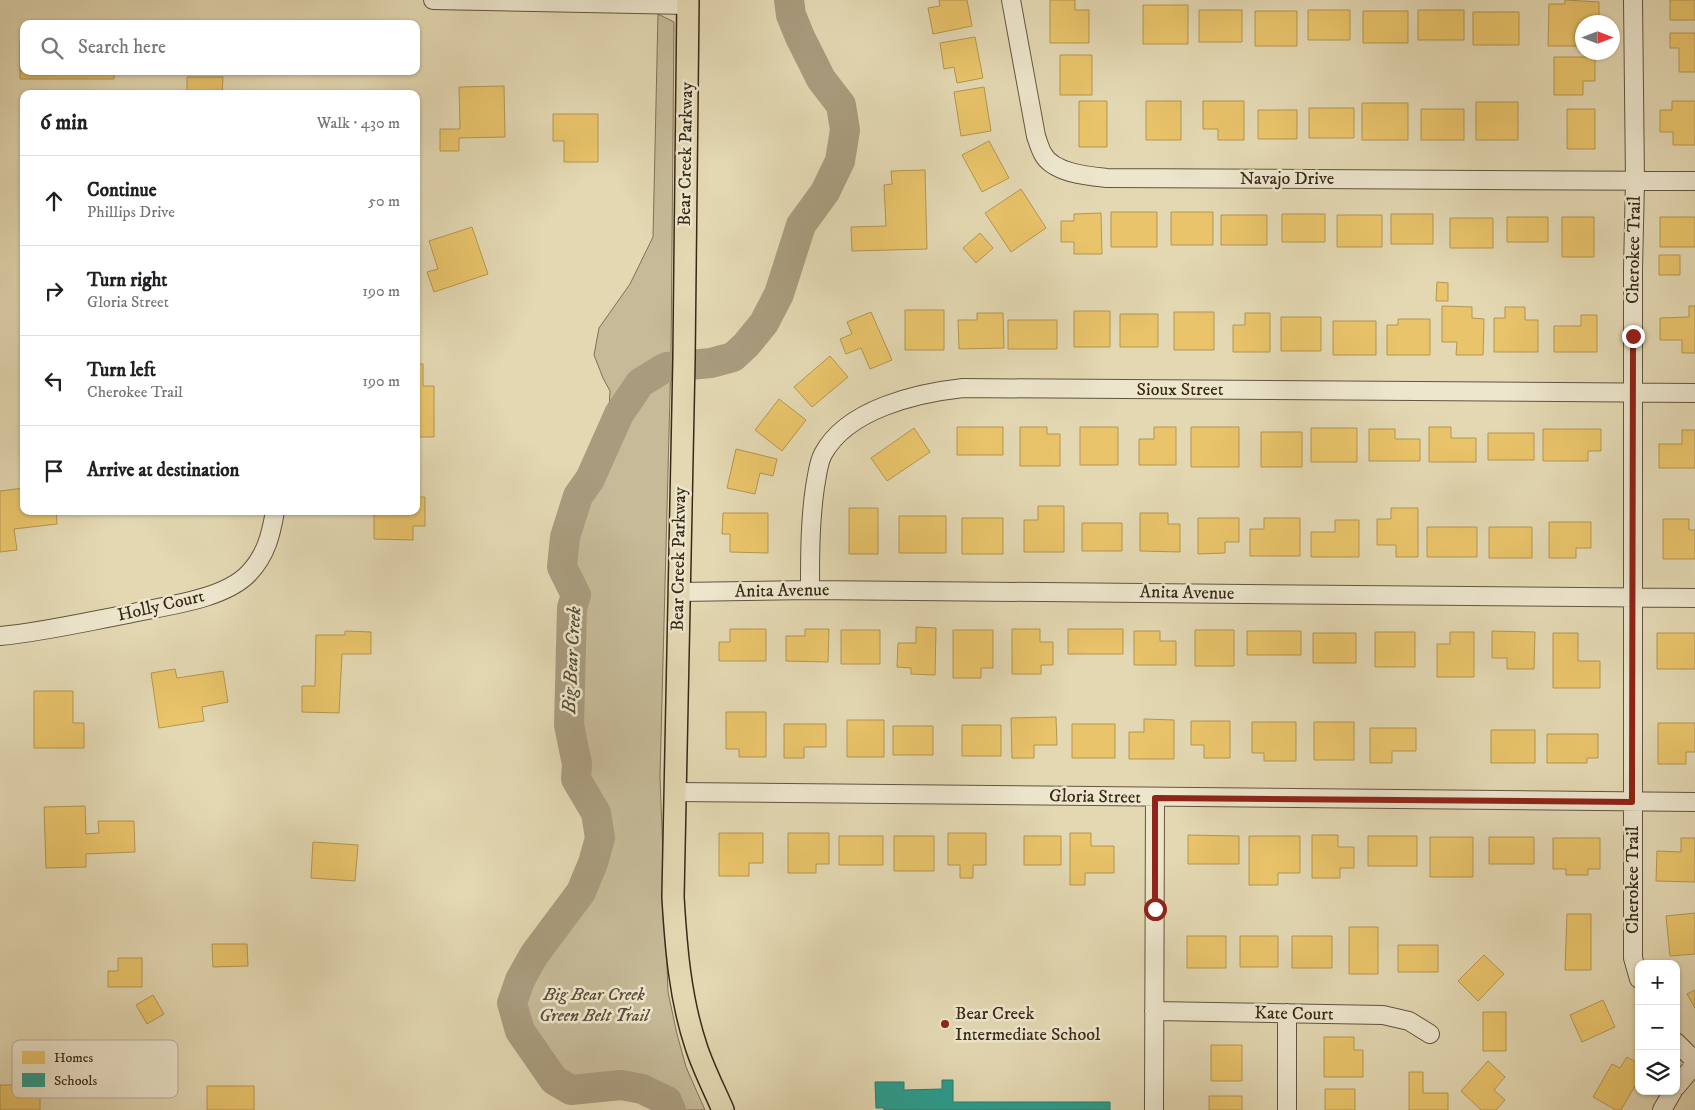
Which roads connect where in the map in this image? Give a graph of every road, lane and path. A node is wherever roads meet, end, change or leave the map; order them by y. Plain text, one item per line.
1 (433, 0) edge
2 (1011, 0) edge
3 (1632, 0) edge
4 (688, 2) edge
5 (1635, 181) junction
6 (1695, 182) edge
7 (1634, 393) junction
8 (1695, 393) edge
9 (274, 515) edge
10 (810, 590) junction
11 (679, 592) junction
12 (1633, 598) junction
13 (1695, 598) edge
14 (0, 636) edge
15 (675, 792) junction
16 (1155, 798) junction
17 (1632, 802) junction
18 (1695, 802) edge
19 (1635, 967) edge
20 (1154, 1011) junction
21 (1287, 1013) junction
22 (1430, 1034) dead end
23 (1680, 1046) edge
24 (1695, 1062) edge
25 (1680, 1082) edge
26 (1671, 1095) edge
27 (723, 1110) edge
28 (1154, 1110) edge
29 (1287, 1110) edge
30 (1662, 1110) edge

1 - 4 street
2 - 5 street, Navajo Drive
3 - 5 street, Cherokee Trail
4 - 11 main road, Bear Creek Parkway
5 - 6 street, Navajo Drive
5 - 7 street, Cherokee Trail
7 - 8 street, Sioux Street
7 - 10 street, Sioux Street
7 - 12 street, Cherokee Trail
9 - 14 street, Holly Court
10 - 11 street, Anita Avenue
10 - 12 street, Anita Avenue
11 - 15 main road, Bear Creek Parkway
12 - 13 street, Anita Avenue
12 - 17 street, Cherokee Trail
15 - 16 street, Gloria Street
15 - 27 main road, Bear Creek Parkway
16 - 17 street, Gloria Street
16 - 20 street
17 - 18 street, Gloria Street
17 - 19 street, Cherokee Trail
20 - 21 street, Kate Court
20 - 28 street
21 - 22 street, Kate Court
21 - 29 street
23 - 24 street
24 - 25 street
26 - 30 street

